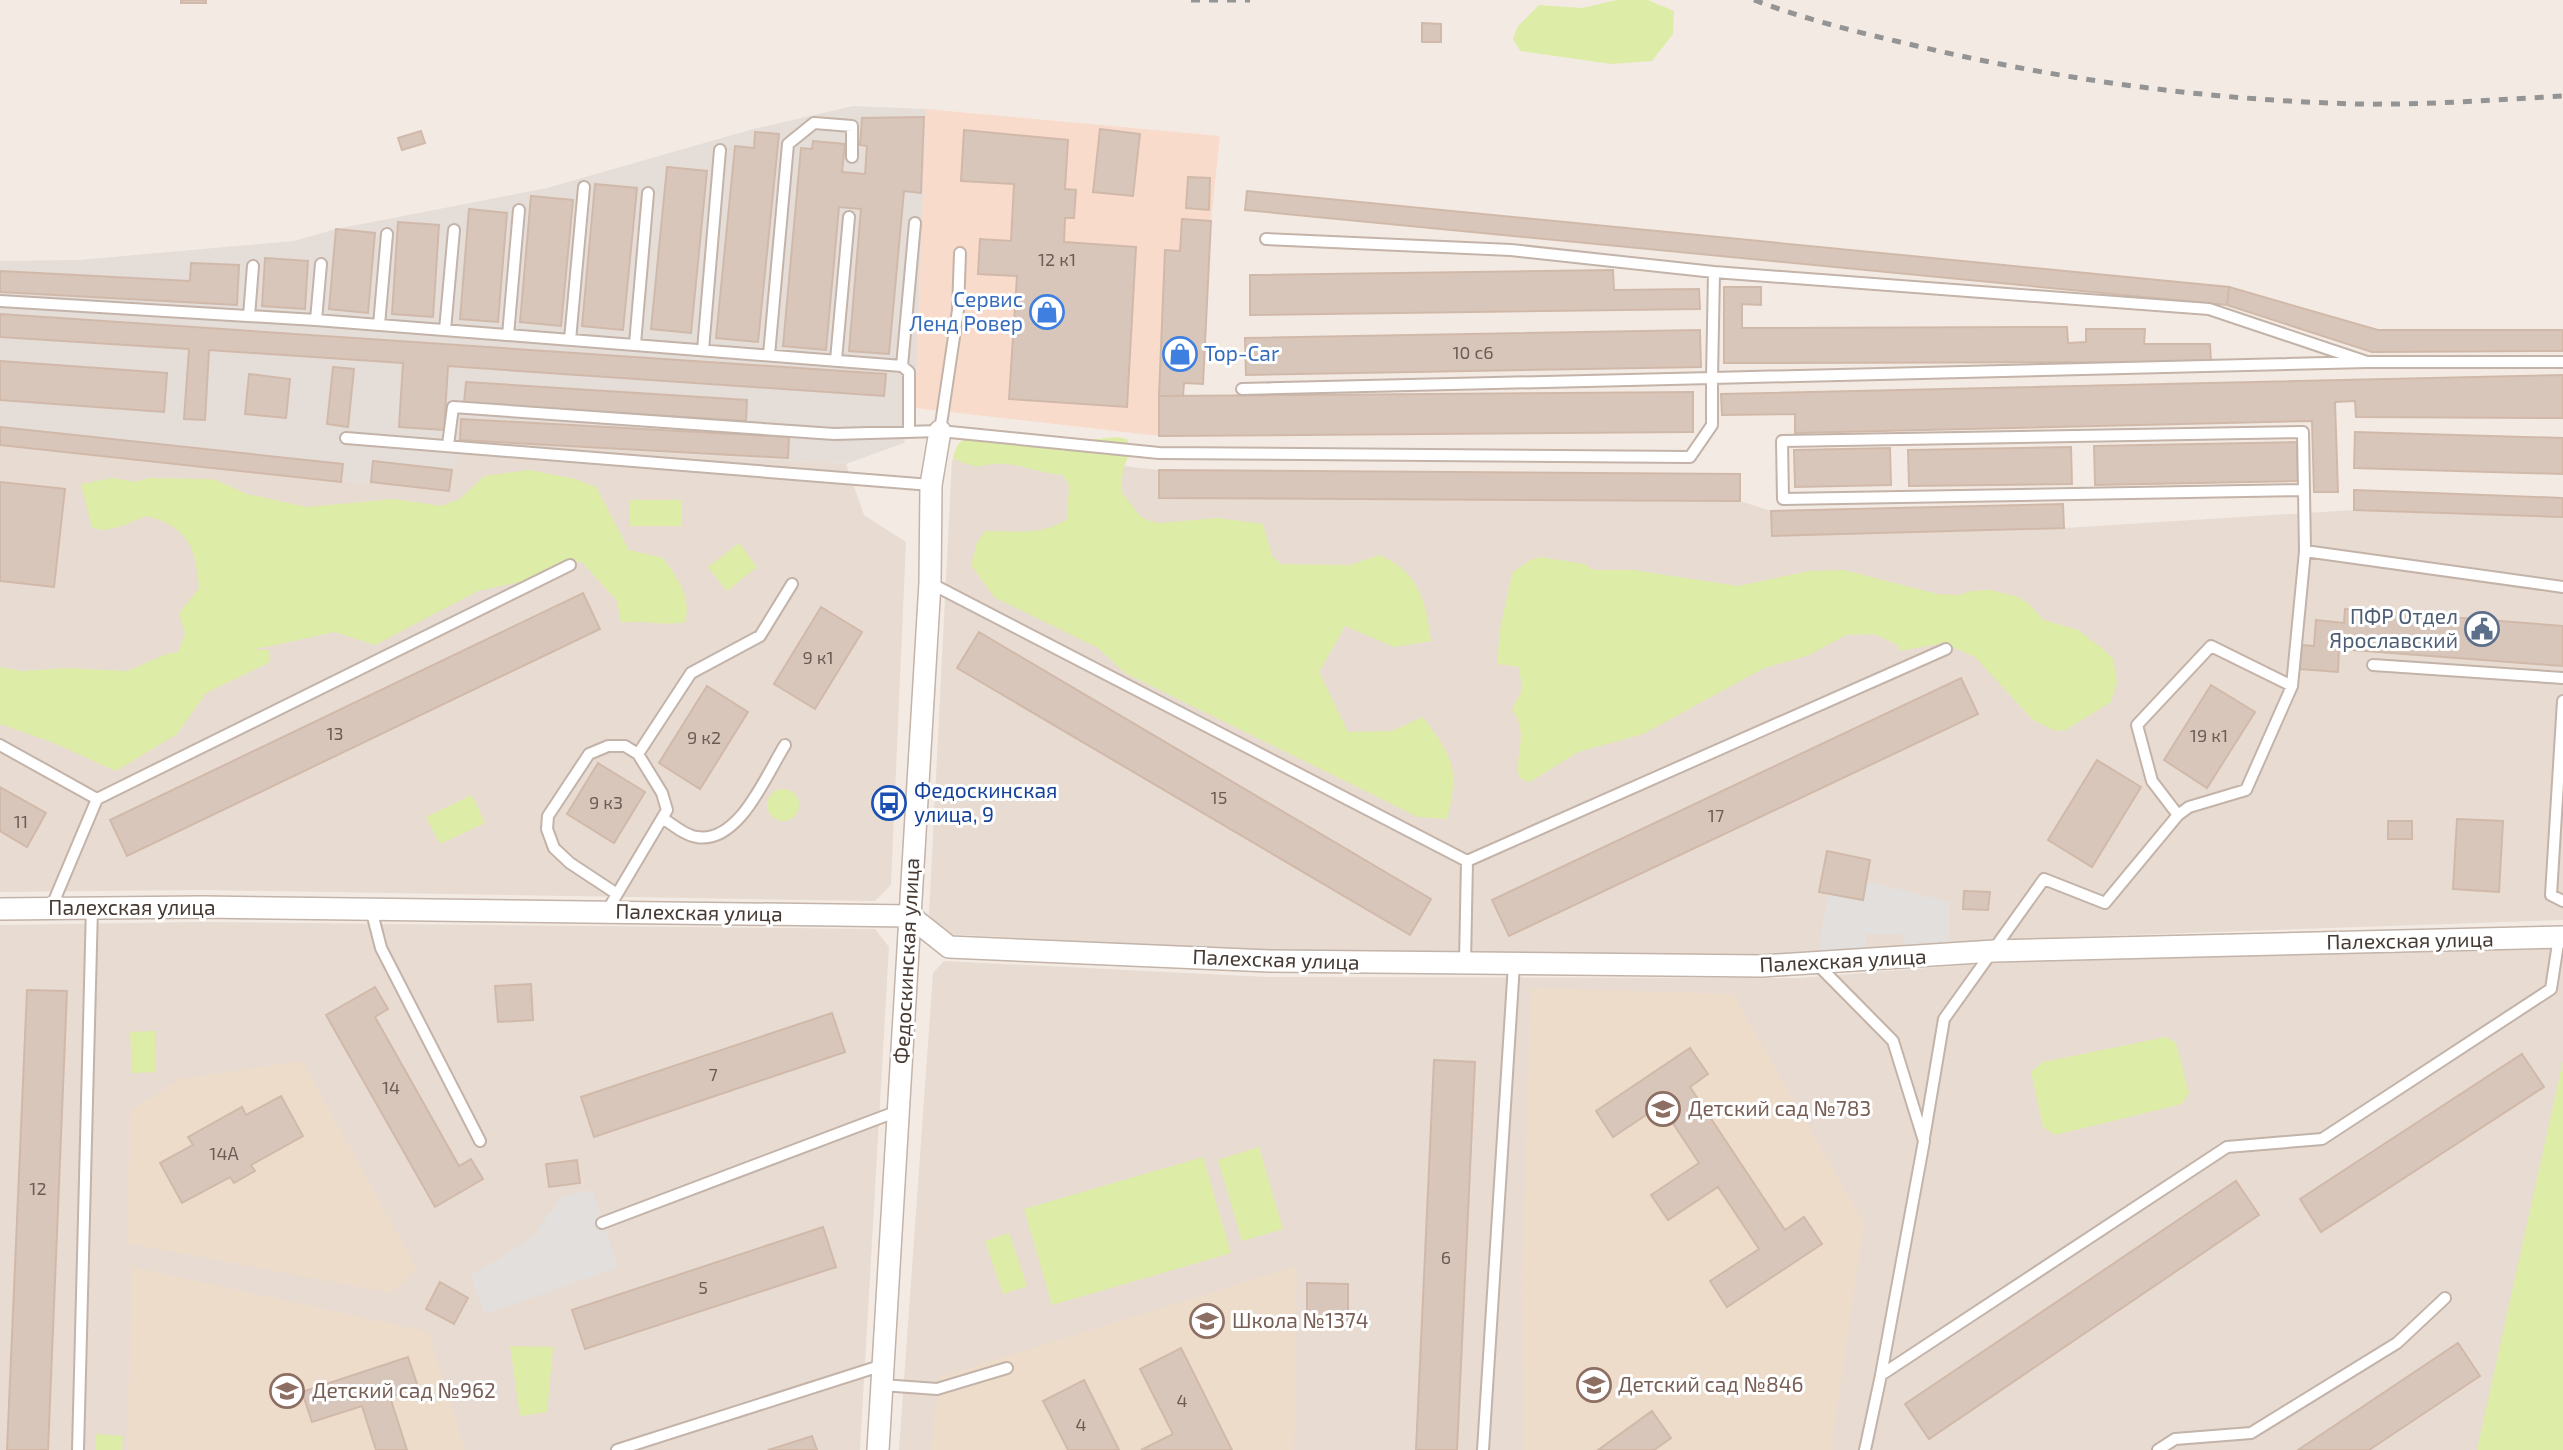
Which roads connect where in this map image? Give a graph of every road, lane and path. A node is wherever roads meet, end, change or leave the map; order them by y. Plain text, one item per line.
1 (720, 150) dead end
2 (852, 157) dead end
3 (584, 187) dead end
4 (648, 193) dead end
5 (519, 209) dead end
6 (849, 218) dead end
7 (915, 223) dead end
8 (454, 230) dead end
9 (387, 234) dead end
10 (1266, 239) dead end
11 (960, 253) dead end
12 (321, 264) dead end
13 (253, 266) dead end
14 (1714, 272) junction
15 (0, 301) edge
16 (248, 316) junction
17 (316, 320) junction
18 (379, 325) junction
19 (445, 330) junction
20 (508, 335) junction
21 (570, 340) junction
22 (635, 344) junction
23 (703, 350) junction
24 (769, 355) junction
25 (836, 360) junction
26 (2367, 362) junction
27 (2563, 362) edge
28 (902, 366) junction
29 (1712, 378) junction
30 (1242, 389) dead end
31 (940, 431) junction
32 (909, 432) junction
33 (346, 438) dead end
34 (448, 445) junction
35 (931, 485) junction
36 (2304, 490) junction
37 (2305, 551) junction
38 (570, 565) dead end
39 (930, 583) junction
40 (792, 584) dead end
41 (2563, 587) edge
42 (1946, 649) dead end
43 (2374, 665) dead end
44 (2563, 678) edge
45 (2292, 686) junction
46 (2563, 701) edge
47 (0, 745) edge
48 (785, 745) dead end
49 (638, 754) junction
50 (97, 799) junction
51 (2178, 815) junction
52 (664, 819) junction
53 (1467, 861) junction
54 (2563, 901) edge
55 (612, 903) junction
56 (51, 908) junction
57 (92, 908) junction
58 (0, 909) edge
59 (371, 909) junction
60 (910, 916) junction
61 (2561, 937) edge
62 (1994, 951) junction
63 (1465, 963) junction
64 (1816, 963) junction
65 (1514, 964) junction
66 (898, 1111) junction
67 (1924, 1141) junction
68 (480, 1142) dead end
69 (602, 1223) dead end
70 (2445, 1298) dead end
71 (1007, 1368) dead end
72 (883, 1375) junction
73 (1881, 1375) junction
74 (79, 1450) edge
75 (617, 1450) edge
76 (878, 1450) edge
77 (1482, 1450) edge
78 (1865, 1450) edge
79 (2158, 1450) edge

1 - 23 lane
2 - 24 lane
3 - 21 lane
4 - 22 lane
5 - 20 lane
6 - 25 lane
7 - 28 lane
8 - 19 lane
9 - 18 lane
10 - 14 lane
11 - 31 lane
12 - 17 lane
13 - 16 lane
14 - 26 lane
14 - 29 lane
15 - 16 lane
16 - 17 lane
17 - 18 lane
18 - 19 lane
19 - 20 lane
20 - 21 lane
21 - 22 lane
22 - 23 lane
23 - 24 lane
24 - 25 lane
25 - 28 lane
26 - 27 lane
26 - 29 lane
28 - 32 lane
29 - 30 lane
29 - 31 lane
31 - 32 lane
31 - 35 street, Федоскинская улица
32 - 34 lane
33 - 34 lane
34 - 35 lane
35 - 39 street, Федоскинская улица
36 - 36 lane
36 - 37 lane
37 - 41 lane
37 - 45 lane
38 - 50 lane
39 - 53 lane
39 - 60 street, Федоскинская улица
40 - 49 lane
42 - 53 lane
43 - 44 lane
45 - 51 lane
45 - 51 lane
46 - 54 lane
47 - 50 lane
48 - 52 lane
49 - 52 lane
49 - 55 lane
50 - 56 lane
51 - 62 lane
52 - 55 lane
53 - 63 lane
55 - 59 street, Палехская улица
55 - 60 street, Палехская улица
56 - 57 street, Палехская улица
56 - 58 street, Палехская улица
57 - 59 street, Палехская улица
57 - 74 lane
59 - 68 lane
60 - 63 street, Палехская улица
60 - 66 street, Федоскинская улица
61 - 62 street, Палехская улица
61 - 73 lane
62 - 64 street, Палехская улица
62 - 67 lane
63 - 65 street, Палехская улица
64 - 65 street, Палехская улица
64 - 67 lane
65 - 77 lane
66 - 69 lane
66 - 72 street, Федоскинская улица
67 - 73 lane
70 - 79 lane
71 - 72 lane
72 - 75 lane
72 - 76 street, Федоскинская улица
73 - 78 lane

